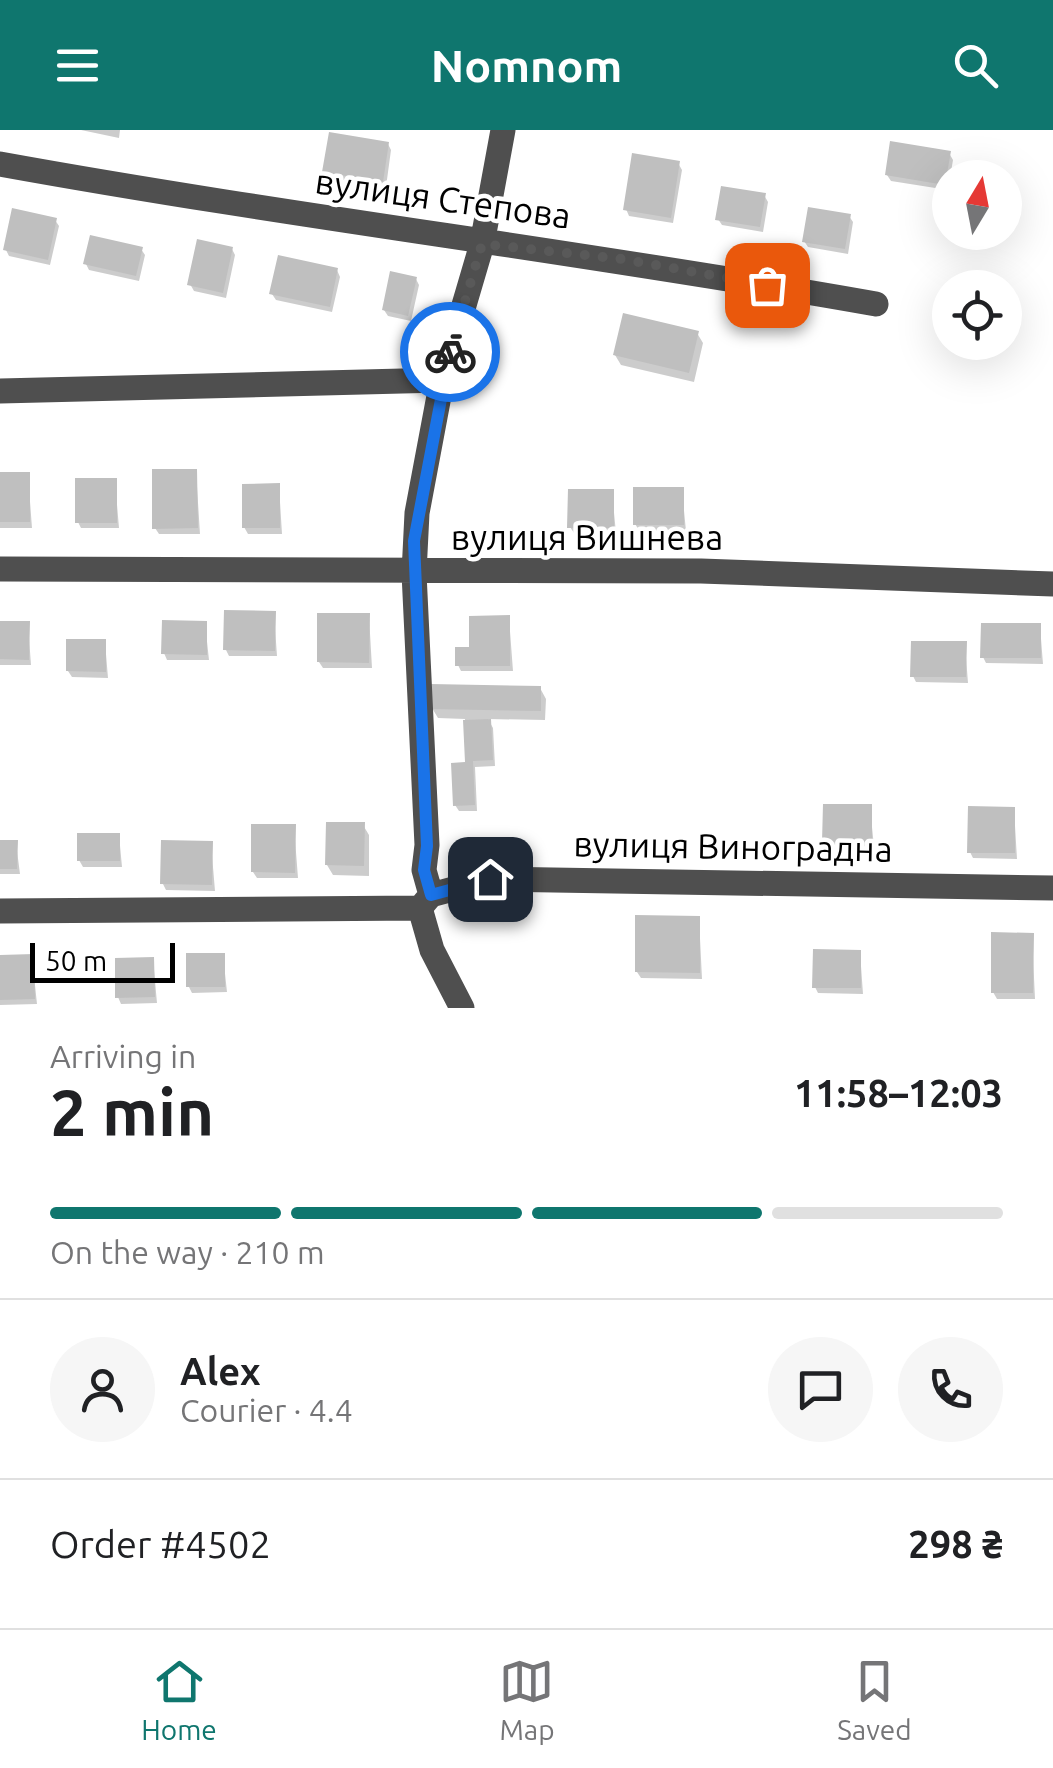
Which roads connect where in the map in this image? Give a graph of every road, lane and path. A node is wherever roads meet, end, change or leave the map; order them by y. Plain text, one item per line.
1 (503, 130) edge
2 (0, 164) edge
3 (482, 244) junction
4 (876, 304) dead end
5 (442, 380) junction
6 (0, 391) edge
7 (0, 570) edge
8 (414, 574) junction
9 (1053, 584) edge
10 (1053, 888) edge
11 (425, 901) junction
12 (0, 911) edge
13 (462, 1008) edge

1 - 3 street
2 - 3 street, вулиця Степова
3 - 4 street, вулиця Степова
3 - 5 street
5 - 6 street
5 - 8 street
7 - 8 street, вулиця Вишнева
8 - 9 street, вулиця Вишнева
8 - 11 street
10 - 11 street, вулиця Виноградна
11 - 12 street, вулиця Виноградна
11 - 13 street

